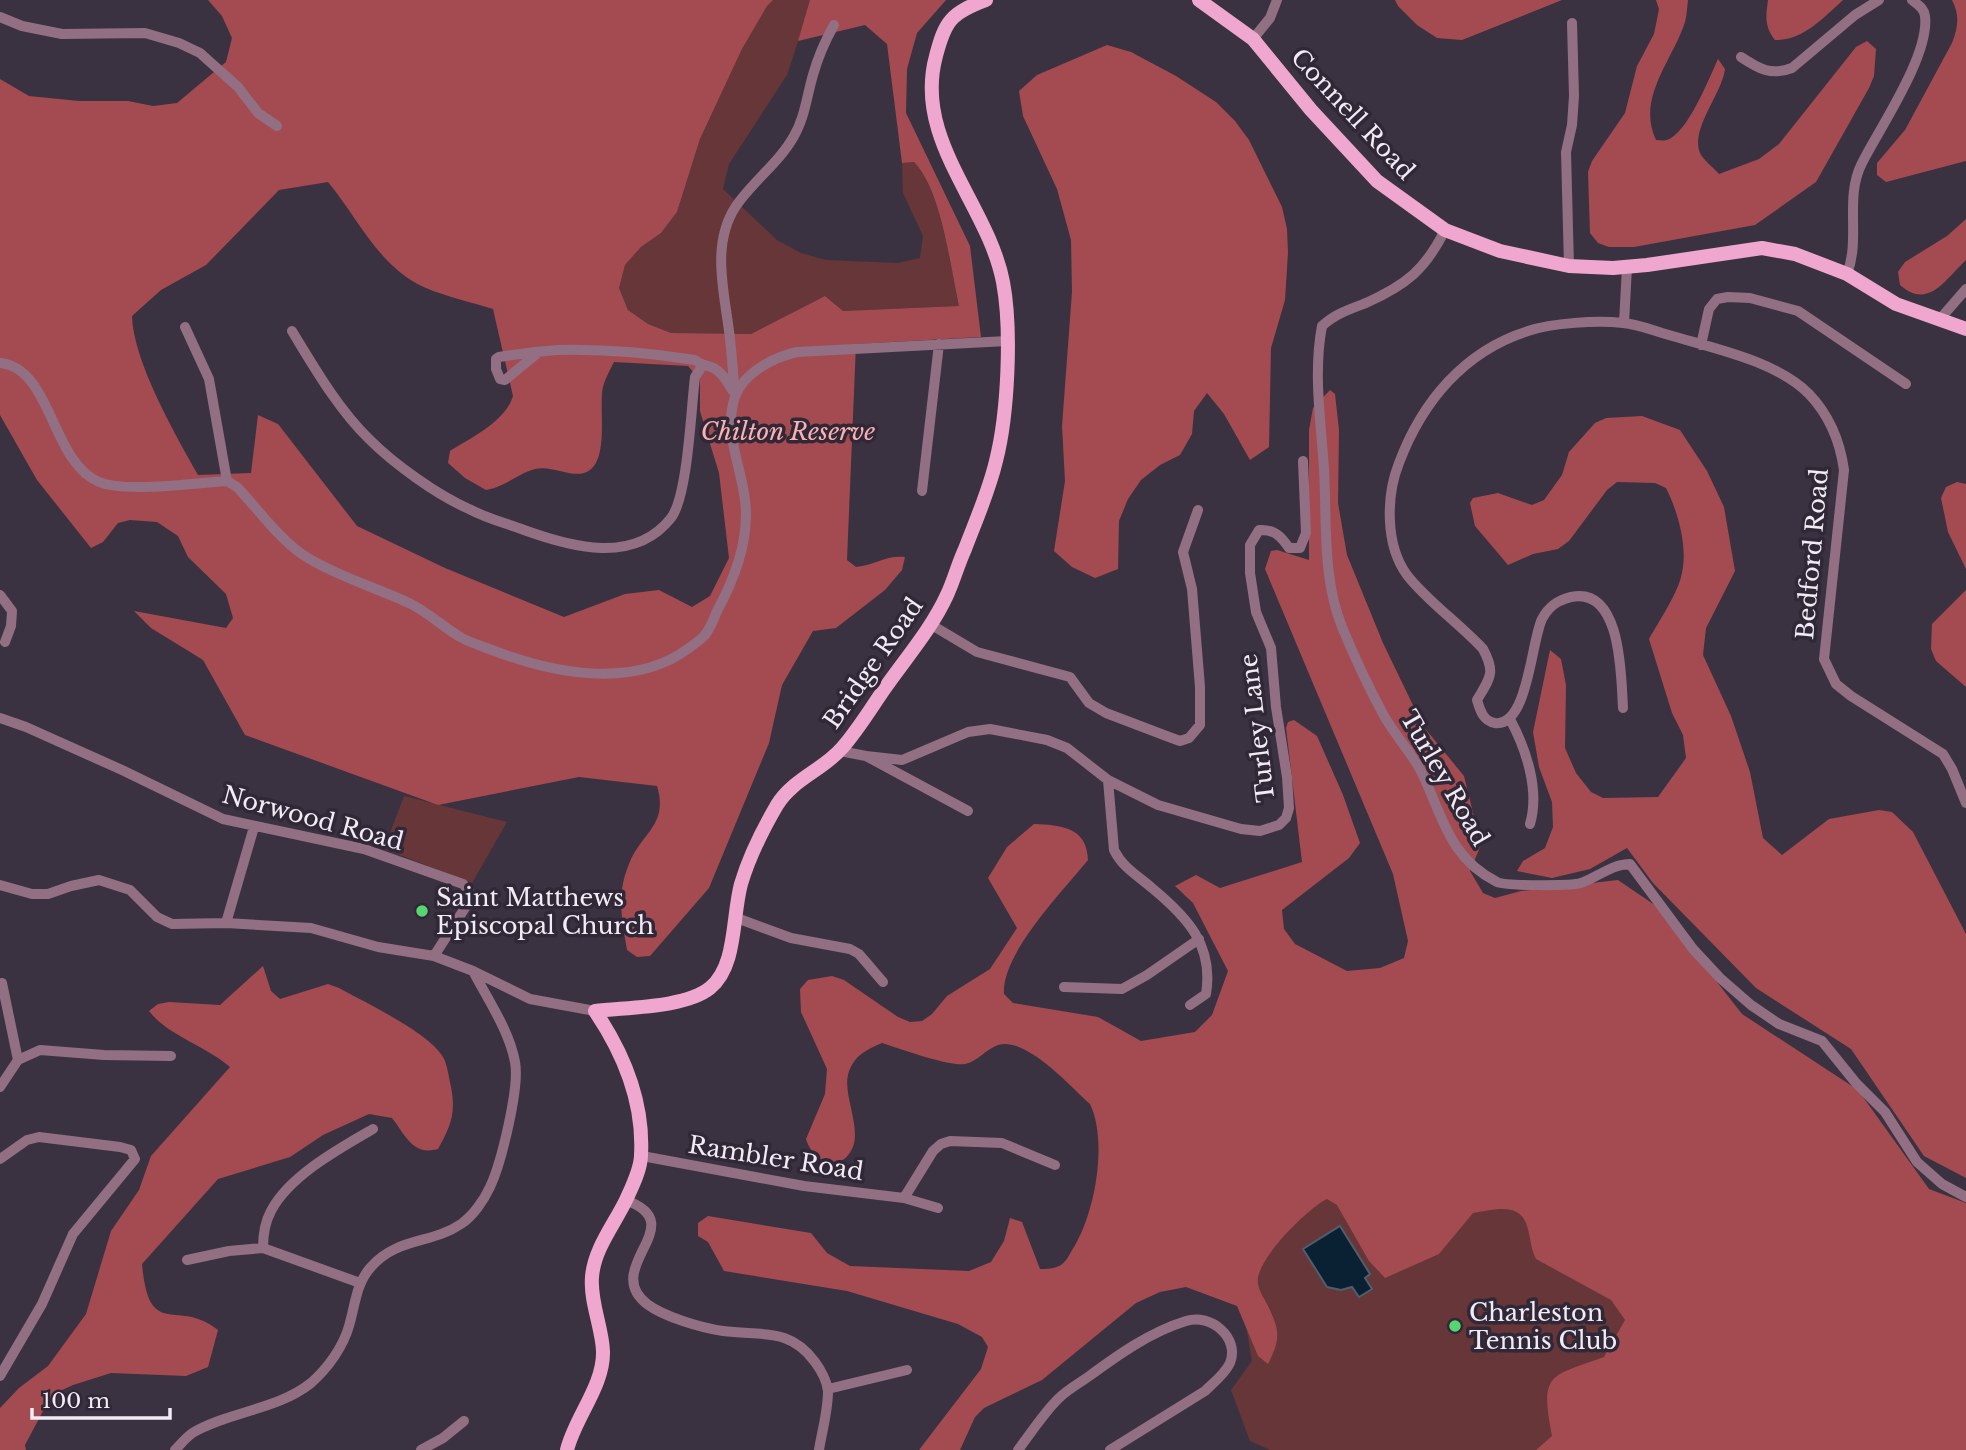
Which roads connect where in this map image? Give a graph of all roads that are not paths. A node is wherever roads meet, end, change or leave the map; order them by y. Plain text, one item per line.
1 (986, 0) edge
2 (1199, 0) edge
3 (1277, 0) edge
4 (1879, 0) edge
5 (1912, 0) edge
6 (0, 17) edge
7 (1572, 23) dead end
8 (834, 25) dead end
9 (1253, 39) junction
10 (1741, 57) dead end
11 (277, 126) dead end
12 (1445, 230) junction
13 (1569, 266) junction
14 (1628, 267) junction
15 (1847, 274) junction
16 (1966, 289) edge
17 (1940, 319) junction
18 (1625, 323) junction
19 (185, 327) dead end
20 (1966, 329) edge
21 (292, 331) dead end
22 (1007, 341) junction
23 (939, 344) junction
24 (1701, 345) junction
25 (539, 352) dead end
26 (0, 363) edge
27 (702, 366) junction
28 (1906, 384) dead end
29 (735, 396) junction
30 (1303, 461) dead end
31 (227, 481) junction
32 (922, 491) dead end
33 (1198, 510) dead end
34 (0, 596) edge
35 (930, 624) junction
36 (5, 642) dead end
37 (1623, 708) dead end
38 (0, 718) edge
39 (1510, 719) junction
40 (840, 751) junction
41 (866, 755) junction
42 (1108, 780) junction
43 (1966, 803) edge
44 (968, 811) dead end
45 (1530, 824) dead end
46 (254, 827) junction
47 (0, 885) edge
48 (734, 917) junction
49 (226, 923) junction
50 (1199, 939) junction
51 (434, 956) junction
52 (473, 971) junction
53 (883, 982) dead end
54 (2, 983) edge
55 (1064, 987) dead end
56 (1190, 1005) dead end
57 (595, 1011) junction
58 (172, 1056) dead end
59 (18, 1060) junction
60 (0, 1087) edge
61 (373, 1129) dead end
62 (642, 1156) junction
63 (0, 1159) edge
64 (1055, 1165) dead end
65 (1966, 1197) edge
66 (904, 1198) junction
67 (625, 1200) junction
68 (938, 1208) dead end
69 (263, 1248) junction
70 (187, 1260) dead end
71 (360, 1283) junction
72 (906, 1370) dead end
73 (0, 1376) edge
74 (828, 1389) junction
75 (464, 1421) dead end
76 (175, 1450) edge
77 (421, 1450) edge
78 (567, 1450) edge
79 (819, 1450) edge
80 (1018, 1450) edge
81 (1110, 1450) edge

1 - 22 main road, Bridge Road
2 - 9 main road, Connell Road
3 - 9 street
4 - 10 street
5 - 15 street
6 - 11 street
7 - 13 street
8 - 29 street
9 - 12 main road, Connell Road
12 - 13 main road, Connell Road
12 - 65 street, Turley Road
13 - 14 main road, Connell Road
14 - 15 main road, Connell Road
14 - 18 street
15 - 17 main road, Connell Road
16 - 17 street
17 - 20 main road, Connell Road
18 - 24 street, Bedford Road
18 - 39 street, Bedford Road
19 - 31 street
21 - 27 street
22 - 23 street
22 - 35 main road, Bridge Road
23 - 29 street
23 - 32 street
24 - 28 street
24 - 43 street, Bedford Road
25 - 27 street
26 - 31 street
27 - 29 street
29 - 31 street
30 - 42 street, Turley Lane
33 - 35 street
34 - 36 street
35 - 40 main road, Bridge Road
37 - 39 street
38 - 46 street, Norwood Road
39 - 45 street
40 - 41 street
40 - 48 main road, Bridge Road
41 - 42 street, Turley Lane
41 - 44 street
42 - 50 street
46 - 49 street
46 - 51 street, Norwood Road
47 - 49 street, Bridge Road
48 - 53 street
48 - 57 main road, Bridge Road
49 - 51 street, Bridge Road
50 - 55 street
50 - 56 street
51 - 52 street, Bridge Road
52 - 57 street, Bridge Road
52 - 71 street
54 - 59 street
57 - 62 main road
58 - 59 street
59 - 60 street
61 - 69 street
62 - 66 street, Rambler Road
62 - 67 main road
63 - 73 street
64 - 66 street
66 - 68 street, Rambler Road
67 - 74 street
67 - 78 main road
69 - 70 street
69 - 71 street
71 - 76 street
72 - 74 street
74 - 79 street
75 - 77 street
80 - 81 street

